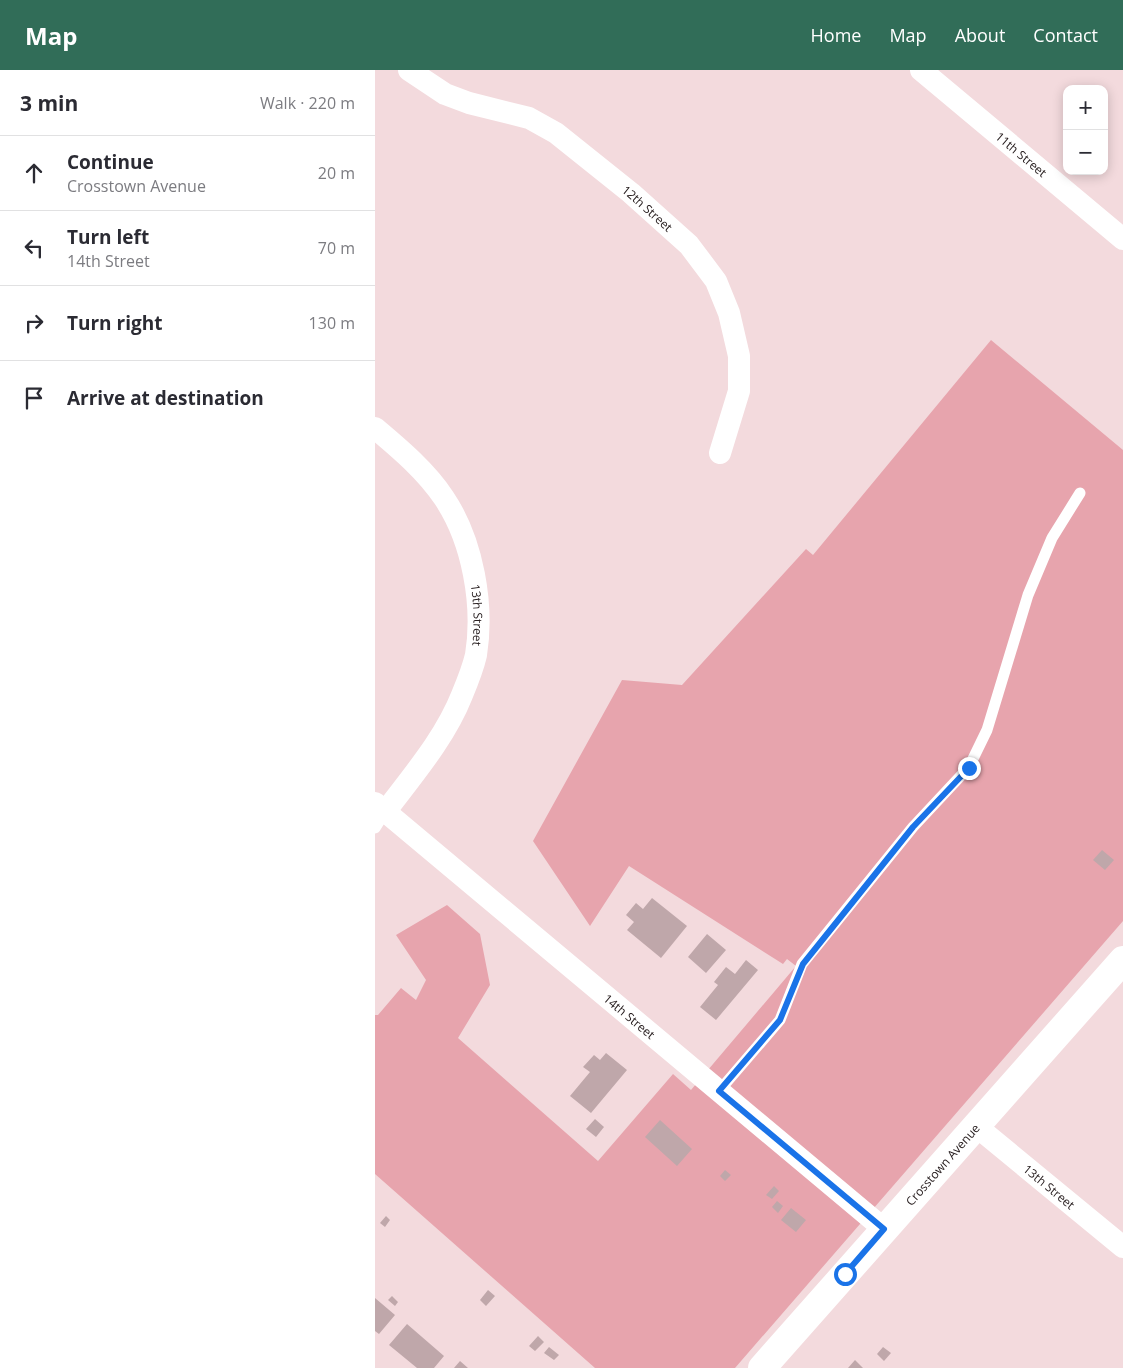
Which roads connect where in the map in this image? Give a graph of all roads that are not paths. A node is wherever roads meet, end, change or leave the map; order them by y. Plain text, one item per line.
1 (409, 70) edge
2 (921, 70) edge
3 (1123, 239) edge
4 (375, 428) edge
5 (720, 453) dead end
6 (1079, 493) dead end
7 (378, 814) edge
8 (1123, 960) edge
9 (719, 1091) junction
10 (977, 1126) junction
11 (884, 1229) junction
12 (1123, 1247) edge
13 (762, 1368) edge

1 - 5 street, 12th Street
2 - 3 street, 11th Street
4 - 7 street, 13th Street
6 - 9 lane
7 - 9 street, 14th Street
8 - 10 street, Crosstown Avenue
9 - 11 street, 14th Street
10 - 11 street, Crosstown Avenue
10 - 12 street, 13th Street
11 - 13 street, Crosstown Avenue

